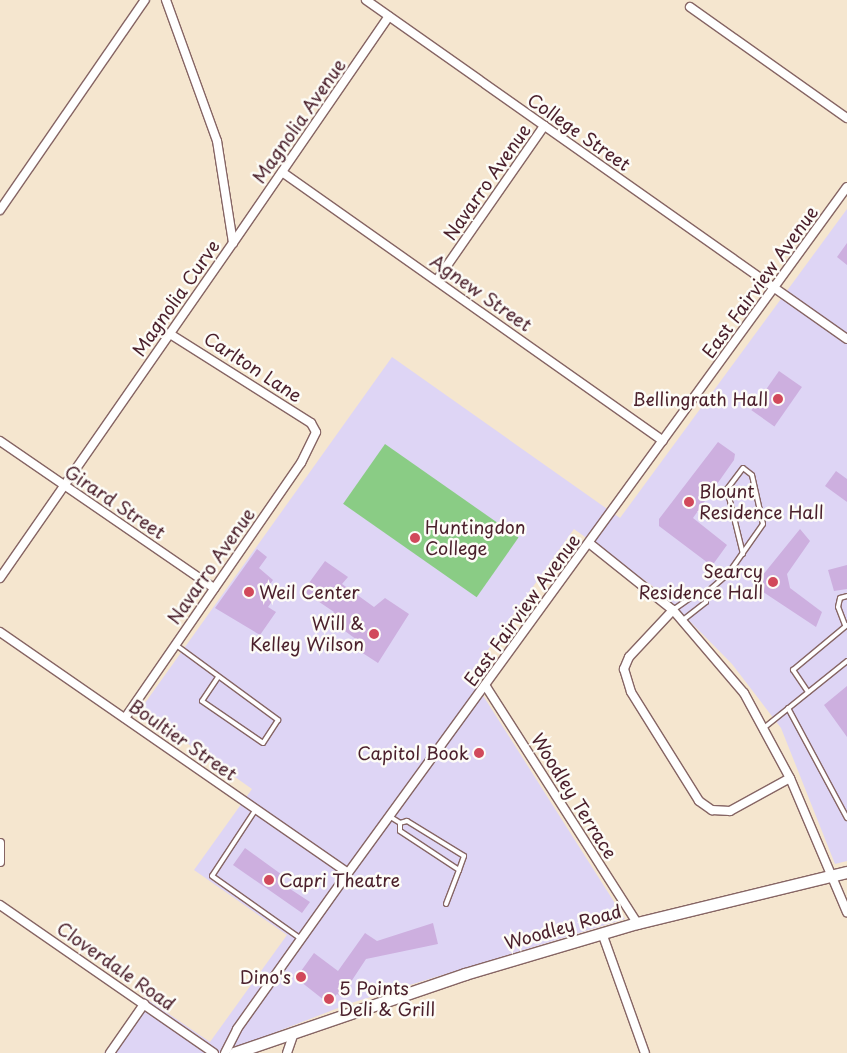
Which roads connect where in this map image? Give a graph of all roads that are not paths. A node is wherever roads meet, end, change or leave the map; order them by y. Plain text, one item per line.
1 (145, 0) edge
2 (166, 0) edge
3 (366, 0) edge
4 (690, 6) dead end
5 (389, 16) junction
6 (847, 118) edge
7 (544, 126) junction
8 (282, 172) junction
9 (847, 187) edge
10 (0, 210) edge
11 (233, 243) junction
12 (437, 280) junction
13 (774, 288) junction
14 (170, 334) junction
15 (847, 339) edge
16 (316, 429) joint
17 (0, 441) edge
18 (663, 441) junction
19 (64, 486) junction
20 (589, 543) junction
21 (743, 554) junction
22 (0, 578) edge
23 (214, 588) junction
24 (706, 593) junction
25 (847, 596) edge
26 (673, 610) junction
27 (683, 620) junction
28 (846, 625) edge
29 (0, 632) edge
30 (174, 644) junction
31 (847, 661) edge
32 (218, 678) junction
33 (486, 685) junction
34 (808, 692) junction
35 (788, 708) junction
36 (125, 718) junction
37 (765, 727) junction
38 (790, 778) junction
39 (256, 808) junction
40 (389, 816) junction
41 (847, 818) edge
42 (400, 823) junction
43 (0, 843) edge
44 (0, 862) edge
45 (459, 870) junction
46 (847, 872) edge
47 (348, 873) junction
48 (832, 876) junction
49 (446, 904) dead end
50 (0, 905) edge
51 (847, 912) edge
52 (637, 924) junction
53 (602, 933) junction
54 (301, 939) junction
55 (144, 1004) junction
56 (294, 1033) junction
57 (110, 1053) edge
58 (214, 1053) edge
59 (225, 1053) edge
60 (234, 1053) edge
61 (287, 1053) edge
62 (645, 1053) edge

1 - 10 street
2 - 11 street, Magnolia Curve
3 - 5 street, College Street
4 - 6 street
5 - 7 street, College Street
5 - 8 street, Magnolia Avenue
7 - 12 street, Navarro Avenue
7 - 13 street, College Street
8 - 11 street, Magnolia Avenue
8 - 12 street, Agnew Street
9 - 13 street, East Fairview Avenue
11 - 14 street, Magnolia Curve
12 - 18 street, Agnew Street
13 - 15 street, College Street
13 - 18 street, East Fairview Avenue
14 - 16 street, Carlton Lane
14 - 19 street, Magnolia Curve
16 - 23 street, Navarro Avenue
17 - 19 street, Girard Street
18 - 20 street, East Fairview Avenue
19 - 22 street, Magnolia Curve
19 - 23 street, Girard Street
20 - 26 street
20 - 33 street, East Fairview Avenue
21 - 21 lane
21 - 24 lane
23 - 30 street, Navarro Avenue
24 - 26 lane
24 - 27 lane
25 - 28 lane
26 - 27 street
26 - 38 street
27 - 37 street
28 - 34 lane
29 - 36 street, Boultier Street
30 - 32 lane
30 - 36 street, Navarro Avenue
31 - 34 lane
32 - 32 lane
33 - 40 street, East Fairview Avenue
33 - 52 street, Woodley Terrace
34 - 35 lane
35 - 37 lane
35 - 41 lane
36 - 39 street, Boultier Street
37 - 38 street
38 - 48 street
39 - 47 street, Boultier Street
39 - 54 lane
40 - 42 lane
40 - 47 street, East Fairview Avenue
42 - 45 lane
42 - 45 lane
43 - 44 street
45 - 49 lane
46 - 48 main road, Woodley Road
47 - 54 street, East Fairview Avenue
48 - 51 street
48 - 52 main road, Woodley Road
50 - 55 street, Cloverdale Road
52 - 53 main road, Woodley Road
53 - 56 main road, Woodley Road
53 - 62 street
54 - 59 street, East Fairview Avenue
55 - 57 street
55 - 58 street, Cloverdale Road
56 - 60 main road, Woodley Road
56 - 61 street

